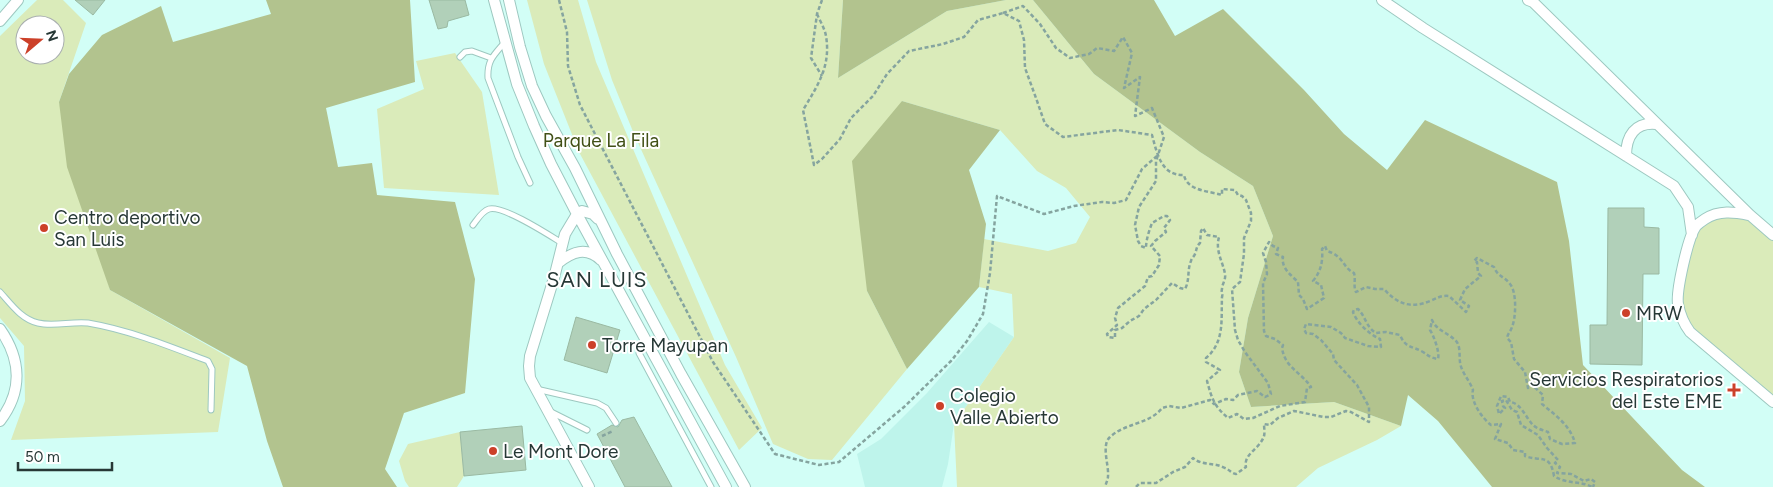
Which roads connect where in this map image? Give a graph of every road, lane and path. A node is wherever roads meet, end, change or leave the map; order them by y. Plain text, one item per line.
1 (18, 0) edge
2 (494, 0) edge
3 (509, 0) edge
4 (559, 0) edge
5 (822, 0) edge
6 (1382, 0) edge
7 (1528, 0) edge
8 (1388, 3) edge
9 (1003, 13) junction
10 (817, 14) junction
11 (0, 21) edge
12 (505, 42) junction
13 (460, 56) dead end
14 (491, 58) junction
15 (823, 77) junction
16 (1656, 124) junction
17 (1158, 155) junction
18 (1626, 156) junction
19 (569, 158) junction
20 (553, 166) junction
21 (530, 183) dead end
22 (576, 214) junction
23 (1750, 215) junction
24 (602, 224) junction
25 (473, 225) dead end
26 (1773, 234) edge
27 (1692, 235) junction
28 (562, 243) junction
29 (603, 261) junction
30 (558, 263) junction
31 (0, 292) edge
32 (0, 329) edge
33 (646, 343) junction
34 (536, 389) junction
35 (1773, 402) edge
36 (1214, 404) junction
37 (211, 410) dead end
38 (546, 410) junction
39 (0, 421) edge
40 (616, 424) dead end
41 (587, 430) dead end
42 (589, 487) edge
43 (711, 487) edge
44 (726, 487) edge
45 (745, 487) edge
46 (1105, 487) edge
47 (1136, 487) edge
48 (1593, 487) edge

1 - 11 street
2 - 12 street
3 - 19 street
4 - 17 path
5 - 10 path
6 - 8 street
7 - 16 street
8 - 18 street
9 - 15 path
9 - 17 path
9 - 17 path
10 - 15 path
10 - 15 path
12 - 14 lane
12 - 20 street
13 - 14 lane
14 - 21 lane
16 - 18 street
16 - 23 street
17 - 36 path
17 - 36 path
18 - 27 street
19 - 20 street
19 - 24 street
20 - 22 street
22 - 24 street
22 - 28 street
22 - 29 street
23 - 26 street
23 - 27 street
24 - 45 street
25 - 28 lane
27 - 35 street
28 - 30 street
29 - 30 street
29 - 33 street
30 - 34 street
31 - 37 lane
32 - 39 street
33 - 43 lane
33 - 44 street
34 - 38 street
34 - 40 lane
36 - 46 path
36 - 48 path
38 - 41 lane
38 - 42 street
47 - 48 path

